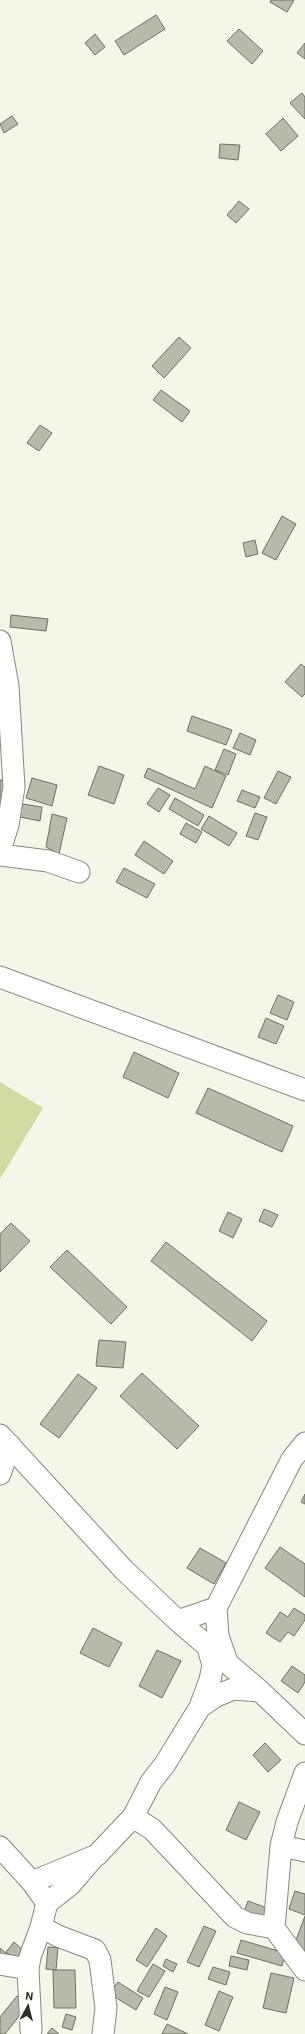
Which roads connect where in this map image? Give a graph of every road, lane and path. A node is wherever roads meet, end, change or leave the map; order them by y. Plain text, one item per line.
1 (0, 641) edge
2 (0, 850) edge
3 (0, 855) edge
4 (79, 872) dead end
5 (0, 977) edge
6 (305, 1090) edge
7 (5, 1440) edge
8 (305, 1443) edge
9 (0, 1474) edge
10 (216, 1608) junction
11 (178, 1621) junction
12 (207, 1645) junction
13 (227, 1662) junction
14 (260, 1691) junction
15 (200, 1707) junction
16 (305, 1734) edge
17 (305, 1773) edge
18 (133, 1817) junction
19 (281, 1846) junction
20 (0, 1847) edge
21 (305, 1851) edge
22 (96, 1855) junction
23 (32, 1882) junction
24 (47, 1903) junction
25 (41, 1927) junction
26 (274, 1928) junction
27 (0, 1964) edge
28 (28, 1969) junction
29 (305, 1970) edge
30 (31, 2030) dead end
31 (103, 2034) edge

1 - 2 street
3 - 4 street
5 - 6 street
7 - 9 street
7 - 11 street
8 - 10 street
10 - 11 street
10 - 13 street
11 - 12 street
12 - 13 street
12 - 15 street
13 - 14 street
14 - 15 street
14 - 16 street
15 - 18 street
17 - 19 street
18 - 22 street
18 - 26 street
19 - 21 street
19 - 26 street
20 - 23 street
22 - 23 street
22 - 24 street
23 - 24 street
24 - 25 street
25 - 28 street
25 - 31 street
26 - 29 street
27 - 28 street
28 - 30 street

